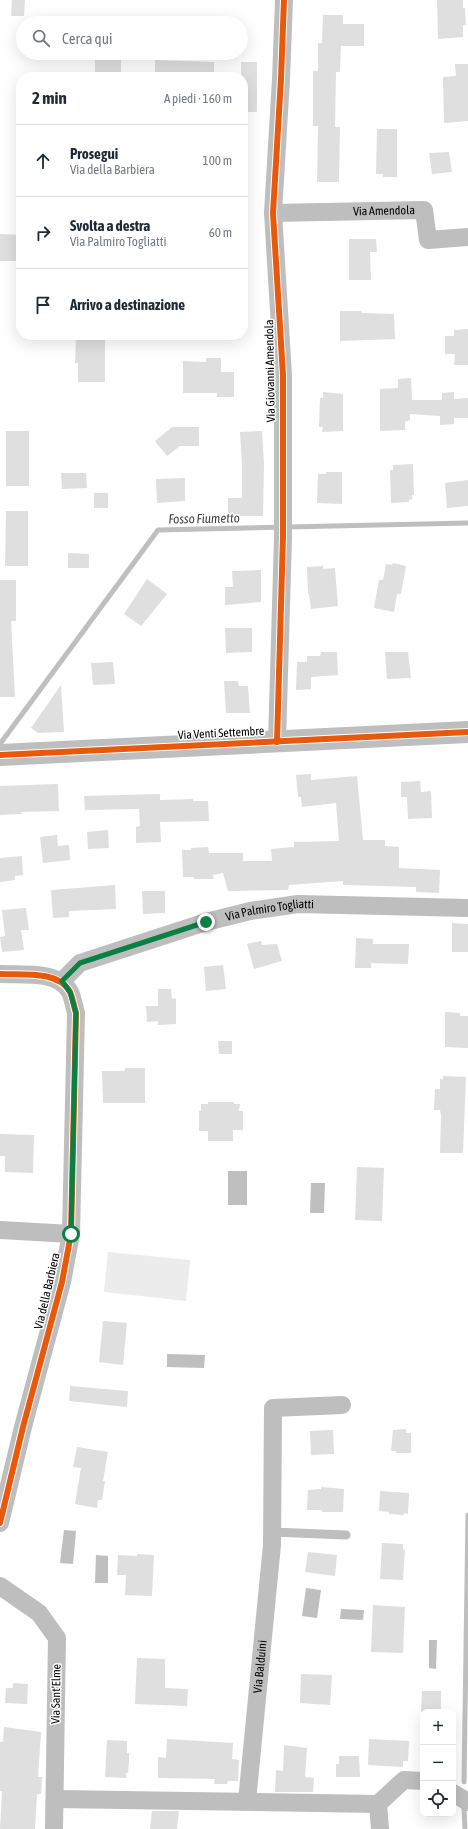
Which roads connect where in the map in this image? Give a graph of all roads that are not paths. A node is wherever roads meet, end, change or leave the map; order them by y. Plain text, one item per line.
1 (284, 0) edge
2 (273, 213) junction
3 (468, 237) edge
4 (468, 732) edge
5 (277, 742) junction
6 (0, 755) edge
7 (468, 908) edge
8 (0, 974) edge
9 (62, 981) junction
10 (0, 1230) edge
11 (71, 1234) junction
12 (342, 1406) dead end
13 (0, 1523) edge
14 (272, 1532) junction
15 (346, 1535) dead end
16 (0, 1586) edge
17 (420, 1781) edge
18 (456, 1795) edge
19 (54, 1799) junction
20 (247, 1801) junction
21 (468, 1802) edge
22 (378, 1804) junction
23 (54, 1829) edge
24 (380, 1829) edge

1 - 2 street, Via Giovanni Amendola
2 - 3 street, Via Amendola
2 - 5 street, Via Giovanni Amendola
4 - 5 street, Via Venti Settembre
5 - 6 street, Via Venti Settembre
7 - 9 street, Via Palmiro Togliatti
8 - 9 street
9 - 11 street, Via della Barbiera
10 - 11 street
11 - 13 street, Via della Barbiera
12 - 14 street, Via Balduini
14 - 15 lane
14 - 20 street, Via Balduini
16 - 19 street, Via Sant'Elme
17 - 22 street
18 - 21 street
19 - 20 street
19 - 23 street, Via Sant'Elme
20 - 22 street
22 - 24 street

